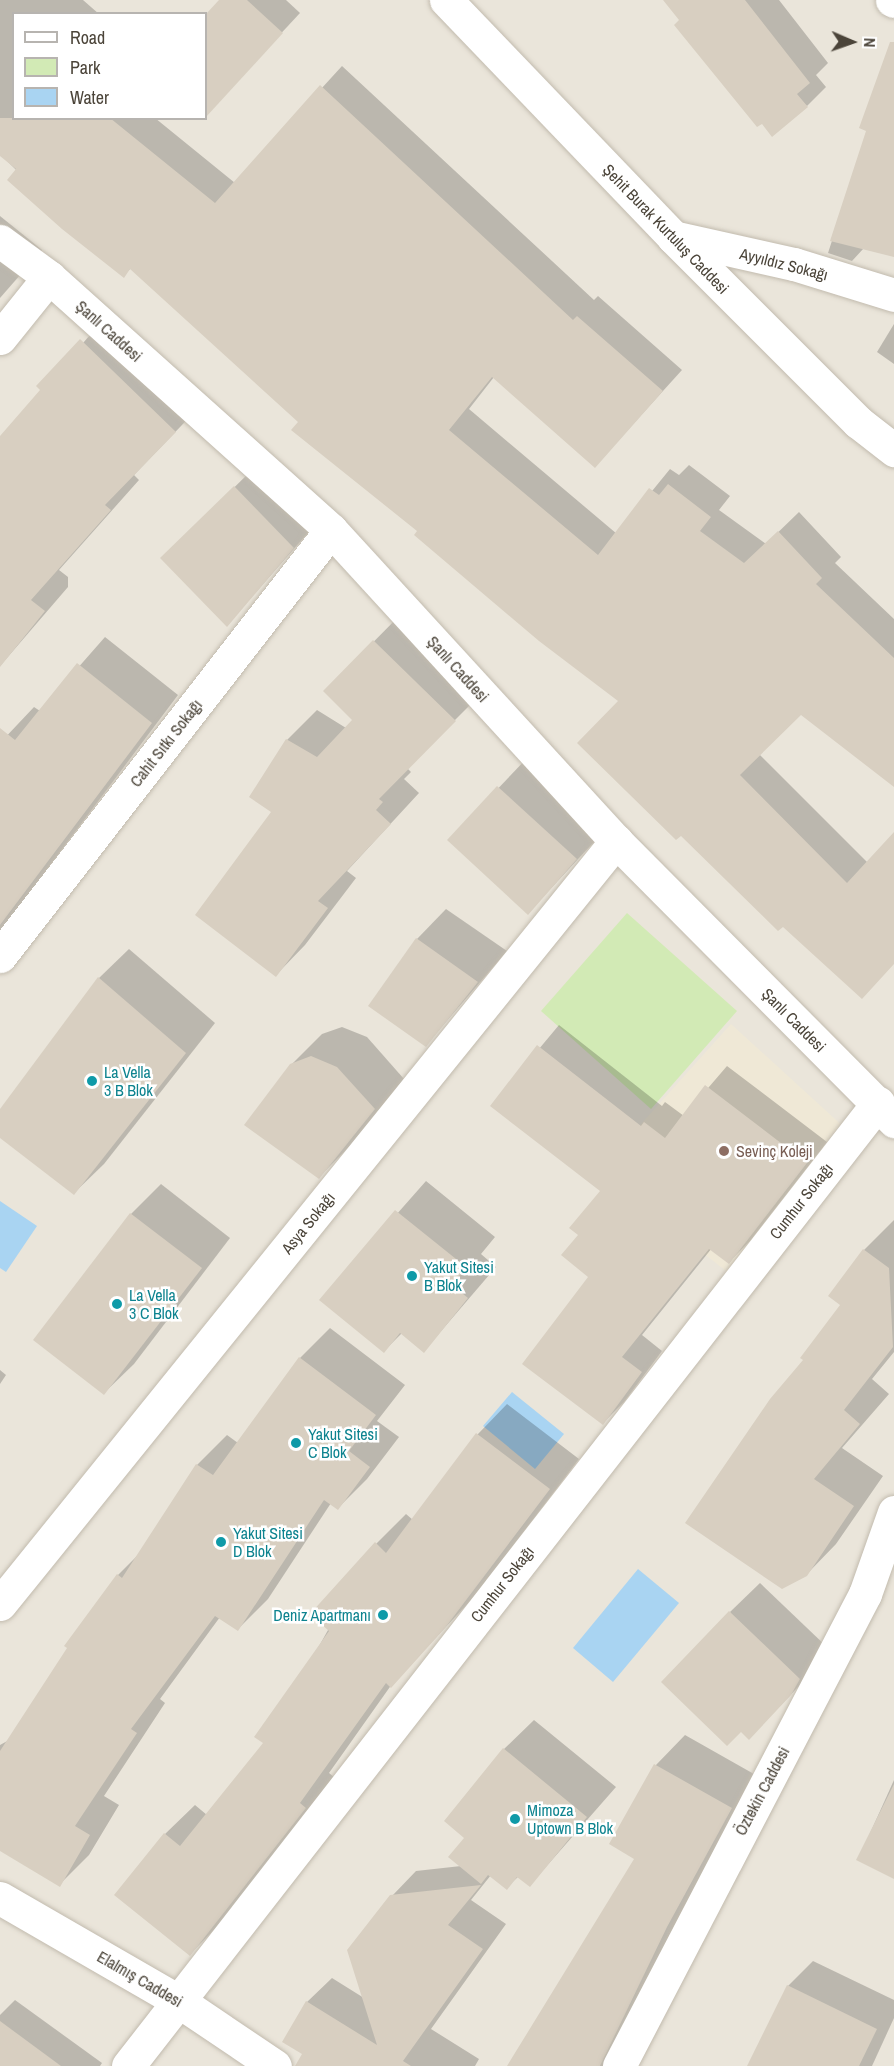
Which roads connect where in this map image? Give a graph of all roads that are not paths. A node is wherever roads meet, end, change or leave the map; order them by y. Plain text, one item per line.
1 (446, 0) edge
2 (673, 237) junction
3 (0, 240) edge
4 (49, 277) junction
5 (894, 295) edge
6 (0, 338) edge
7 (894, 450) edge
8 (331, 530) junction
9 (616, 841) junction
10 (0, 956) edge
11 (886, 1112) edge
12 (894, 1512) edge
13 (0, 1604) edge
14 (0, 1898) edge
15 (177, 2000) junction
16 (128, 2066) edge
17 (275, 2066) edge
18 (619, 2066) edge

1 - 2 street, Şehit Burak Kurtuluş Caddesi
2 - 5 street, Ayyıldız Sokağı
2 - 7 street, Şehit Burak Kurtuluş Caddesi
3 - 4 street, Şanlı Caddesi
4 - 6 street
4 - 8 street, Şanlı Caddesi
8 - 9 street, Şanlı Caddesi
8 - 10 street, Cahit Sıtkı Sokağı
9 - 11 street, Şanlı Caddesi
9 - 13 street, Asya Sokağı
11 - 15 street, Cumhur Sokağı
12 - 18 street, Öztekin Caddesi
14 - 15 street, Elalmış Caddesi
15 - 16 street, Cumhur Sokağı
15 - 17 street, Elalmış Caddesi

